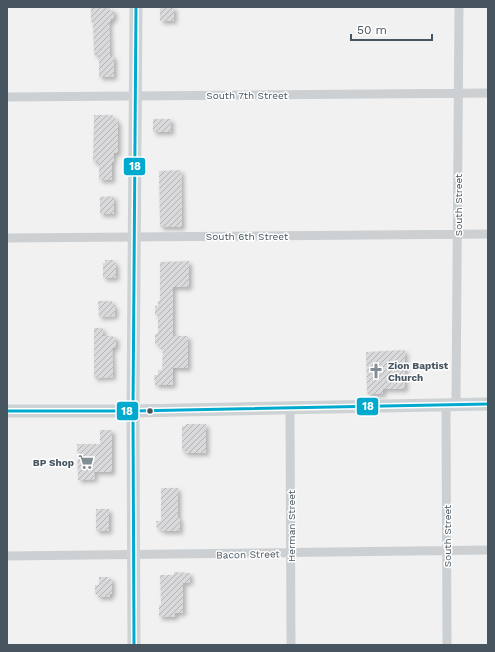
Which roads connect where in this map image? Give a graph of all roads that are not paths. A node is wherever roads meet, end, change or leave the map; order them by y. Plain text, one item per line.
1 (136, 7) edge
2 (459, 7) edge
3 (459, 93) junction
4 (488, 93) edge
5 (135, 96) junction
6 (7, 97) edge
7 (488, 234) edge
8 (458, 235) junction
9 (133, 237) junction
10 (7, 238) edge
11 (451, 404) junction
12 (488, 404) edge
13 (290, 408) junction
14 (7, 411) edge
15 (132, 411) junction
16 (447, 550) junction
17 (488, 550) edge
18 (291, 553) junction
19 (133, 555) junction
20 (7, 556) edge
21 (134, 645) edge
22 (291, 645) edge
23 (447, 645) edge

1 - 5 main road
2 - 3 street, South Street
3 - 4 street, South 7th Street
3 - 5 street, South 7th Street
3 - 8 street, South Street
5 - 6 street, South 7th Street
5 - 9 main road
7 - 8 street, South 6th Street
8 - 9 street, South 6th Street
8 - 11 street, South Street
9 - 10 street, South 6th Street
9 - 15 main road
11 - 12 main road
11 - 13 main road
11 - 16 street, South Street
13 - 15 main road
13 - 18 street, Herman Street
14 - 15 main road
15 - 19 main road
16 - 17 street, Bacon Street
16 - 18 street, Bacon Street
16 - 23 street, South Street
18 - 19 street, Bacon Street
18 - 22 street, Herman Street
19 - 20 street, Bacon Street
19 - 21 main road

